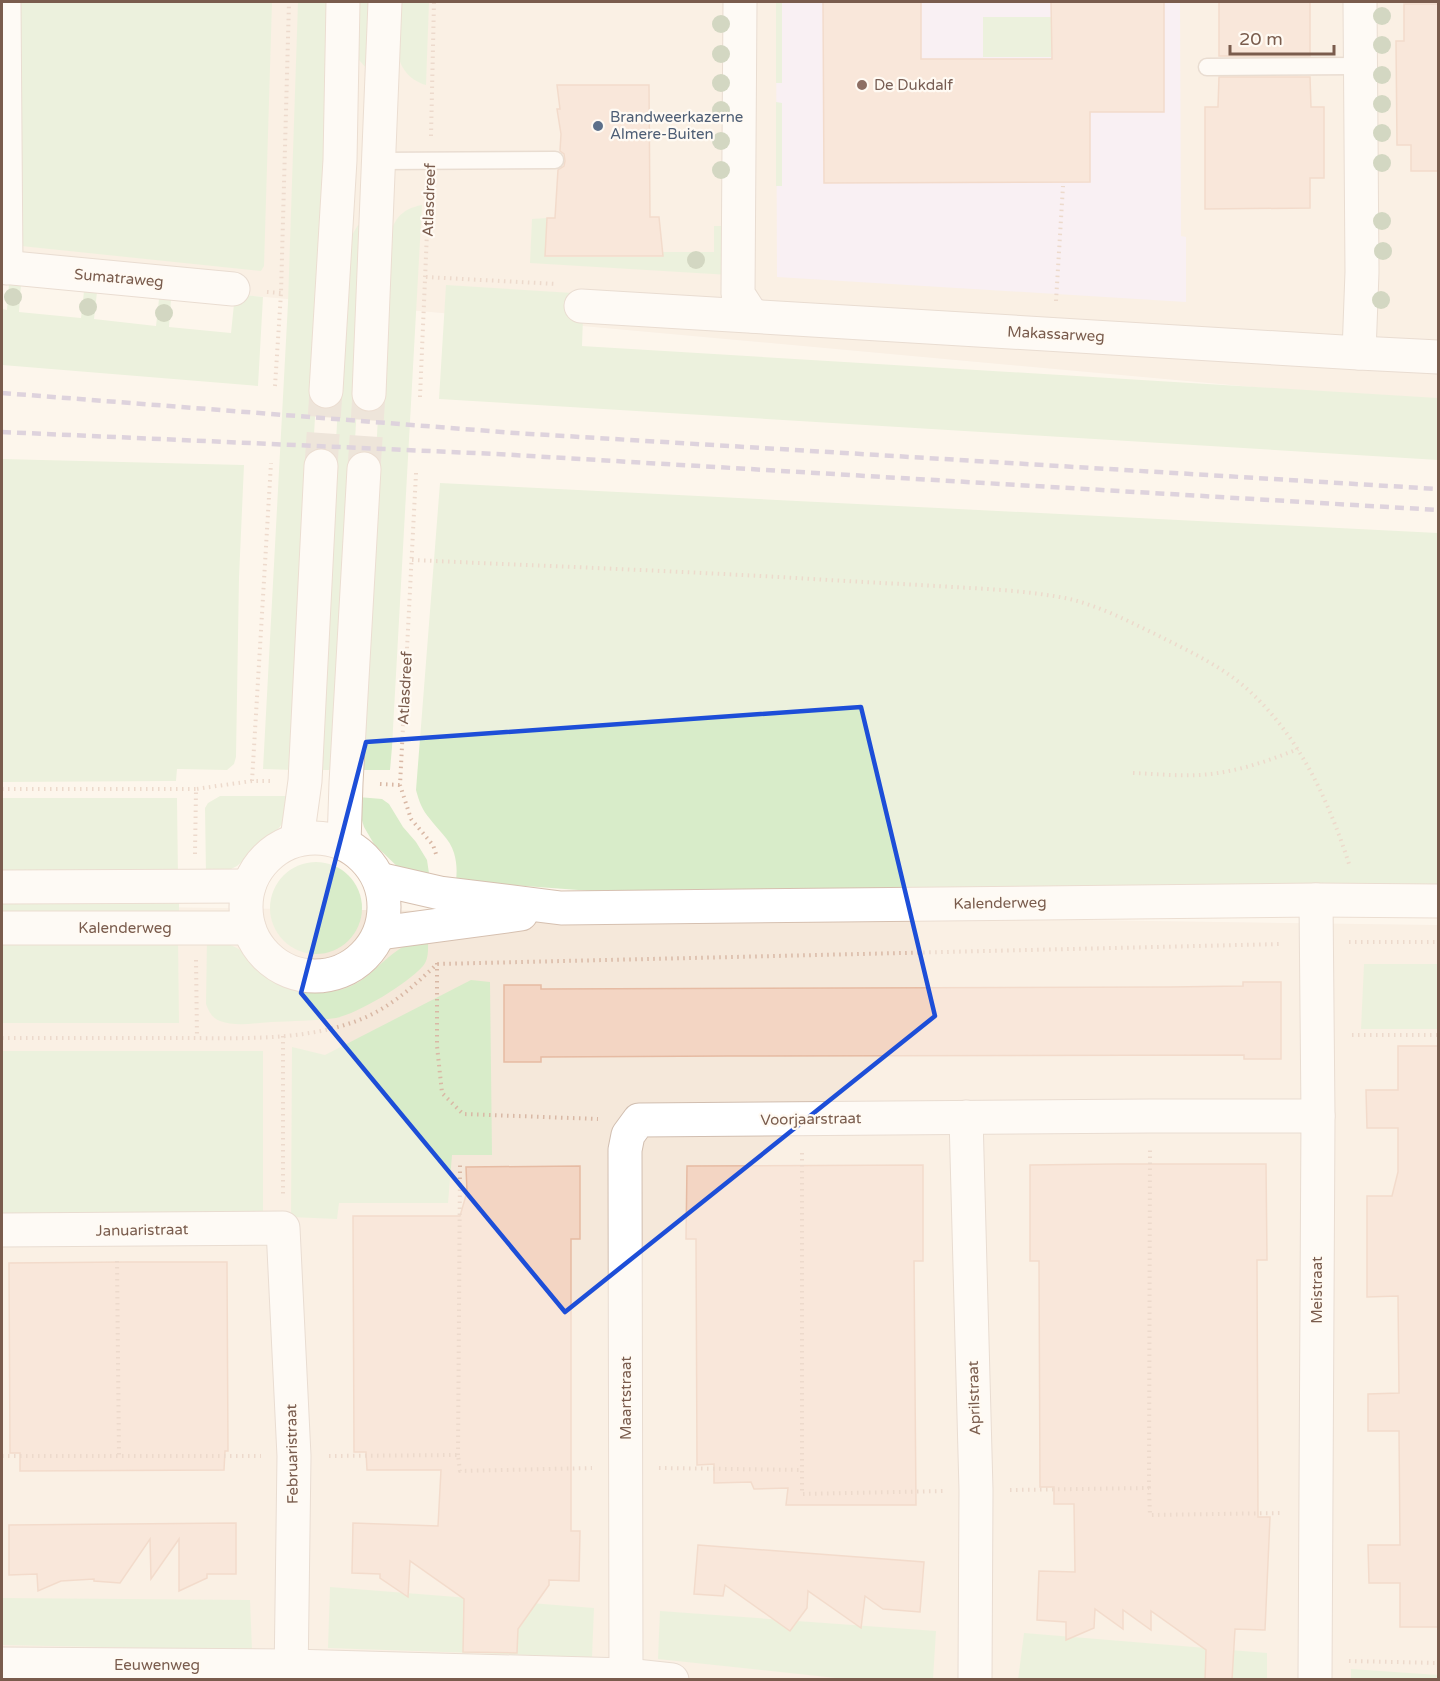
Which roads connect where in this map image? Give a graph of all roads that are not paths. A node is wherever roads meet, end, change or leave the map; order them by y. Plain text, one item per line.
1 (4, 2) edge
2 (343, 2) edge
3 (385, 2) edge
4 (740, 2) edge
5 (1360, 2) edge
6 (1360, 66) junction
7 (1207, 67) dead end
8 (340, 160) junction
9 (555, 160) dead end
10 (378, 161) junction
11 (4, 267) edge
12 (233, 289) dead end
13 (581, 306) dead end
14 (752, 316) junction
15 (1359, 353) junction
16 (1438, 357) edge
17 (326, 391) tunnel mouth
18 (369, 394) tunnel mouth
19 (321, 466) tunnel mouth
20 (364, 469) tunnel mouth
21 (297, 839) junction
22 (344, 843) junction
23 (379, 879) junction
24 (249, 886) junction
25 (2, 887) edge
26 (1316, 900) junction
27 (1438, 901) edge
28 (561, 908) junction
29 (2, 928) edge
30 (249, 928) junction
31 (380, 933) junction
32 (1318, 1116) junction
33 (966, 1117) junction
34 (639, 1120) joint
35 (283, 1228) joint
36 (2, 1230) edge
37 (2, 1664) edge
38 (1315, 1670) edge
39 (291, 1673) edge
40 (626, 1677) edge
41 (672, 1680) edge
42 (975, 1680) edge

1 - 11 street, Sumatraweg
2 - 8 street
3 - 10 street
4 - 14 street
5 - 6 street
6 - 7 lane
6 - 15 street
8 - 10 street
8 - 17 street
9 - 10 lane
10 - 18 street
11 - 12 street, Sumatraweg
13 - 14 street, Makassarweg
14 - 15 street, Makassarweg
15 - 16 street, Makassarweg
19 - 21 street
20 - 22 street
21 - 22 street
21 - 24 street
22 - 23 street
23 - 28 street, Kalenderweg
23 - 31 street
24 - 25 street
24 - 30 street
26 - 27 street, Kalenderweg
26 - 28 street, Kalenderweg
26 - 32 street, Meistraat
28 - 31 street, Kalenderweg
29 - 30 street, Kalenderweg
30 - 31 street
32 - 33 street, Voorjaarstraat
32 - 38 street, Meistraat
33 - 34 street, Voorjaarstraat
33 - 42 street, Aprilstraat
34 - 40 street, Maartstraat
35 - 36 street, Januaristraat
35 - 39 street, Februaristraat
37 - 39 street, Eeuwenweg
39 - 40 street, Eeuwenweg
40 - 41 street, Eeuwenweg

